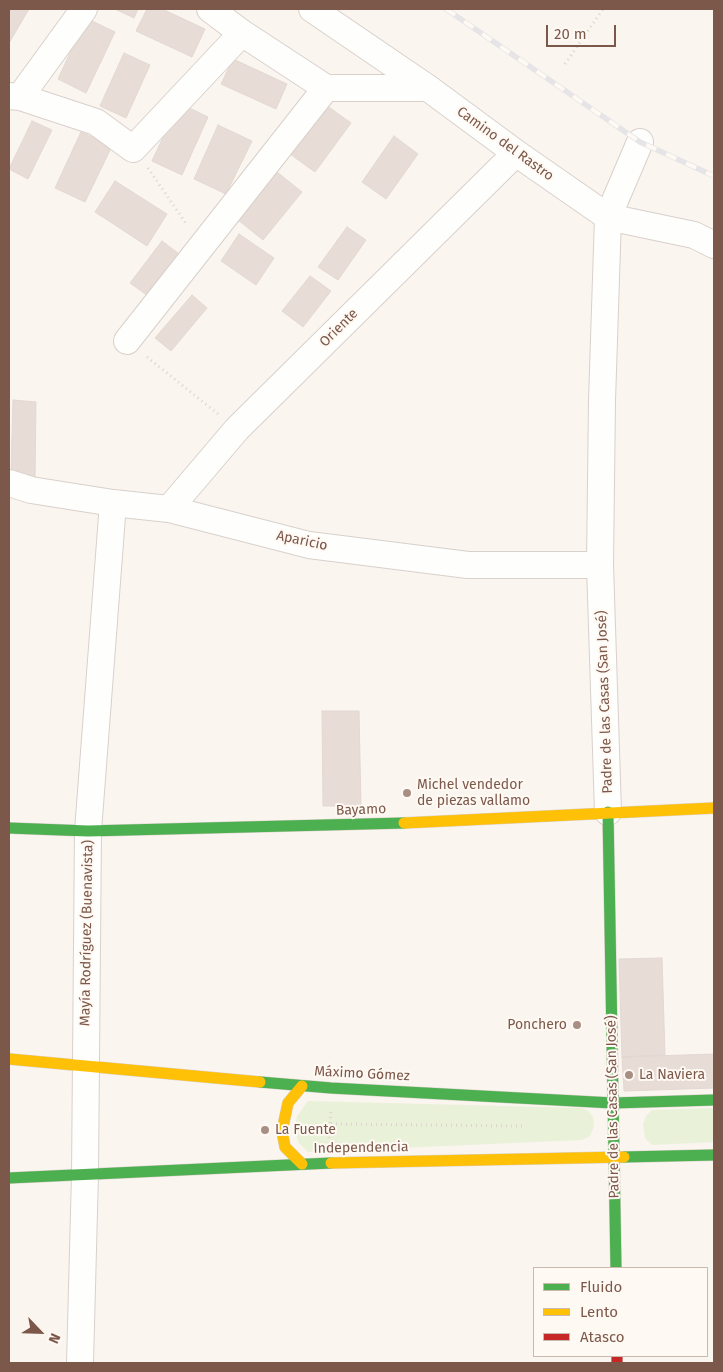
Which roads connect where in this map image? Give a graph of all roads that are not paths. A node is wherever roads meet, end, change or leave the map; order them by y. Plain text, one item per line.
1 (84, 9) edge
2 (210, 9) edge
3 (312, 9) edge
4 (242, 33) junction
5 (326, 88) junction
6 (428, 88) junction
7 (14, 96) edge
8 (640, 142) dead end
9 (516, 153) junction
10 (608, 217) junction
11 (714, 245) edge
12 (127, 341) road end
13 (9, 483) edge
14 (114, 503) junction
15 (169, 508) junction
16 (600, 565) junction
17 (714, 808) edge
18 (608, 812) junction
19 (9, 828) edge
20 (88, 830) junction
21 (9, 1059) edge
22 (85, 1066) junction
23 (302, 1086) junction
24 (714, 1100) edge
25 (613, 1103) junction
26 (714, 1155) edge
27 (615, 1157) junction
28 (302, 1164) junction
29 (85, 1174) junction
30 (9, 1178) edge
31 (616, 1267) edge
32 (80, 1363) edge

1 - 7 street
2 - 4 street
3 - 6 street, Camino del Rastro
4 - 5 street
4 - 7 street
5 - 6 street
5 - 12 street
6 - 9 street, Camino del Rastro
8 - 10 street, Padre de las Casas (San José)
9 - 10 street, Camino del Rastro
9 - 15 street, Oriente
10 - 11 street, Camino del Rastro
10 - 16 street, Padre de las Casas (San José)
13 - 14 street, Aparicio
14 - 15 street, Aparicio
14 - 20 street, Mayía Rodríguez (Buenavista)
15 - 16 street, Aparicio
16 - 18 street, Padre de las Casas (San José)
17 - 18 main road, Bayamo
18 - 20 main road, Bayamo
18 - 25 main road, Padre de las Casas (San José)
19 - 20 main road, Bayamo
20 - 22 street, Mayía Rodríguez (Buenavista)
21 - 22 main road, Máximo Gómez
22 - 23 main road, Máximo Gómez
22 - 29 street, Mayía Rodríguez (Buenavista)
23 - 25 main road, Máximo Gómez
23 - 28 main road
24 - 25 main road, Máximo Gómez
25 - 27 main road, Padre de las Casas (San José)
26 - 27 main road, Independencia
27 - 28 main road, Independencia
27 - 31 main road, Padre de las Casas (San José)
28 - 29 main road, Independencia
29 - 30 main road, Independencia
29 - 32 street, Mayía Rodríguez (Buenavista)

